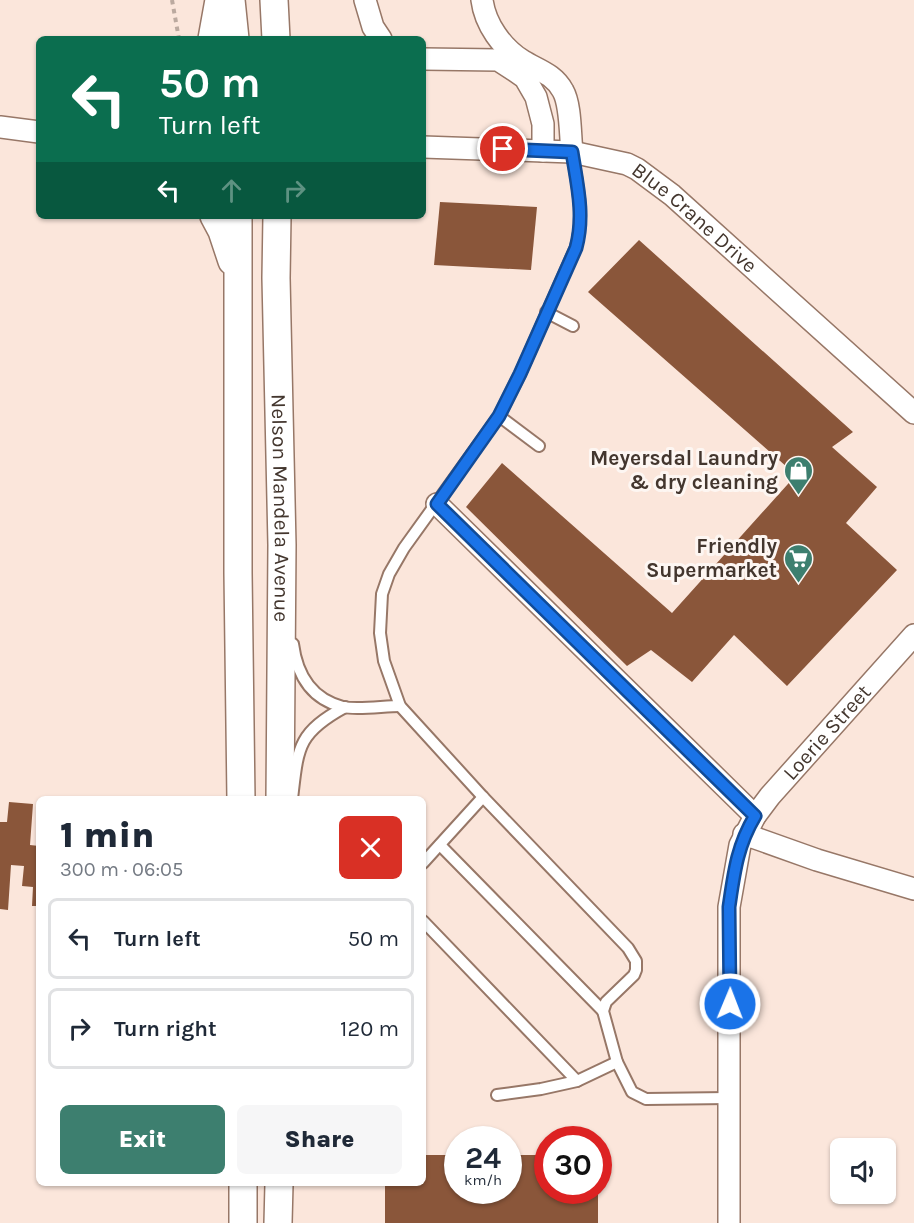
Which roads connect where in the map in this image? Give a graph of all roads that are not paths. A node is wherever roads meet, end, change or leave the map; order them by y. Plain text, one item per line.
1 (219, 0) edge
2 (231, 0) edge
3 (274, 0) edge
4 (364, 0) edge
5 (482, 0) edge
6 (213, 36) edge
7 (235, 36) edge
8 (276, 36) edge
9 (379, 36) edge
10 (426, 59) edge
11 (0, 127) edge
12 (36, 132) edge
13 (426, 147) edge
14 (543, 151) junction
15 (572, 152) junction
16 (216, 219) edge
17 (238, 219) edge
18 (277, 219) edge
19 (237, 276) junction
20 (546, 312) junction
21 (573, 326) dead end
22 (914, 412) edge
23 (499, 416) junction
24 (539, 446) dead end
25 (437, 504) junction
26 (282, 544) junction
27 (914, 635) edge
28 (400, 706) junction
29 (345, 707) junction
30 (241, 796) edge
31 (280, 796) edge
32 (292, 796) edge
33 (483, 797) junction
34 (750, 825) junction
35 (440, 845) junction
36 (426, 860) edge
37 (914, 889) edge
38 (426, 924) edge
39 (603, 1011) junction
40 (617, 1062) junction
41 (577, 1081) junction
42 (497, 1095) dead end
43 (729, 1098) junction
44 (243, 1186) edge
45 (279, 1186) edge
46 (243, 1223) edge
47 (278, 1223) edge
48 (729, 1223) edge

1 - 6 street
2 - 7 street
3 - 8 street
4 - 9 street
5 - 15 street
10 - 14 street
11 - 12 street
13 - 14 street, Blue Crane Drive
14 - 15 street, Blue Crane Drive
15 - 20 lane
15 - 22 street, Blue Crane Drive
16 - 19 street
17 - 19 street, Nelson Mandela Avenue
18 - 26 street, Nelson Mandela Avenue
19 - 30 street, Nelson Mandela Avenue
20 - 21 lane
20 - 23 lane
23 - 24 lane
23 - 25 lane
25 - 28 lane
25 - 34 street
26 - 29 lane
26 - 31 street, Nelson Mandela Avenue
27 - 34 street, Loerie Street
28 - 29 lane
28 - 33 lane
29 - 32 lane
33 - 35 lane
33 - 39 lane
34 - 37 street
34 - 43 street
35 - 36 lane
35 - 39 lane
38 - 41 lane
39 - 40 lane
40 - 41 lane
40 - 43 lane
41 - 42 lane
43 - 48 street
44 - 46 street
45 - 47 street

